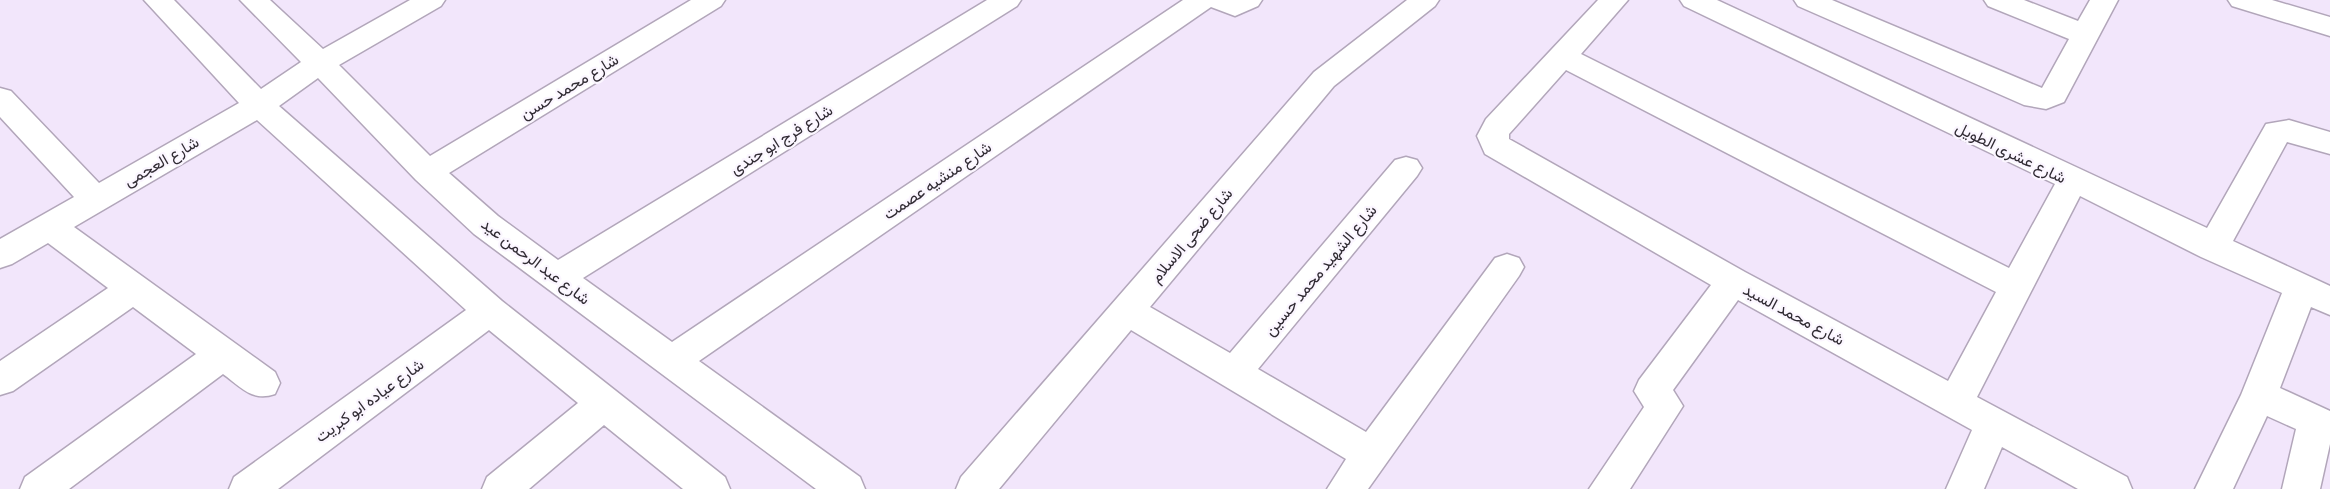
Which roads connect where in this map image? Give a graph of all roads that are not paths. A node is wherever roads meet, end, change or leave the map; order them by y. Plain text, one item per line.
1 (158, 0) edge
2 (254, 0) edge
3 (431, 0) edge
4 (711, 0) edge
5 (1007, 0) edge
6 (1202, 0) edge
7 (1220, 0) edge
8 (1248, 0) edge
9 (1425, 0) edge
10 (1614, 0) edge
11 (1694, 0) edge
12 (1808, 0) edge
13 (1998, 0) edge
14 (2104, 0) edge
15 (2242, 0) edge
16 (2330, 27) edge
17 (2086, 35) junction
18 (1563, 57) junction
19 (320, 63) junction
20 (0, 98) edge
21 (259, 105) junction
22 (2330, 143) edge
23 (1406, 168) dead end
24 (427, 172) junction
25 (2072, 181) junction
26 (96, 200) junction
27 (50, 227) junction
28 (2213, 248) junction
29 (0, 255) edge
30 (1507, 267) dead end
31 (556, 278) junction
32 (1733, 281) junction
33 (2017, 287) junction
34 (133, 288) junction
35 (2315, 295) edge
36 (1127, 310) junction
37 (490, 311) junction
38 (223, 354) junction
39 (672, 361) junction
40 (1234, 373) junction
41 (0, 380) edge
42 (262, 382) dead end
43 (2259, 395) junction
44 (1956, 402) junction
45 (604, 403) junction
46 (1994, 423) junction
47 (2323, 425) edge
48 (1371, 454) junction
49 (39, 489) edge
50 (248, 489) edge
51 (501, 489) edge
52 (711, 489) edge
53 (846, 489) edge
54 (975, 489) edge
55 (1346, 489) edge
56 (1608, 489) edge
57 (1965, 489) edge
58 (2113, 489) edge
59 (2214, 489) edge
60 (2301, 489) edge

1 - 21 street
2 - 19 street, شارع عبد الرحمن عيد
3 - 19 street, شارع العجمى
4 - 24 street, شارع محمد حسن
5 - 31 street, شارع فرج ابو جندى
6 - 39 street, شارع منشيه عصمت
7 - 8 street
9 - 36 street, شارع ضحى الاسلام
10 - 18 street
11 - 25 street, شارع عشرى الطويل
12 - 17 street
13 - 17 street
14 - 17 street
15 - 16 street
18 - 32 street, شارع محمد السيد
18 - 33 street
19 - 21 street, شارع العجمى
19 - 24 street, شارع عبد الرحمن عيد
20 - 26 street
21 - 26 street, شارع العجمى
21 - 37 street
22 - 28 street
23 - 40 street, شارع الشهيد محمد حسين
24 - 31 street, شارع عبد الرحمن عيد
25 - 28 street, شارع عشرى الطويل
25 - 33 street
26 - 27 street, شارع العجمى
27 - 29 street, شارع العجمى
27 - 34 street
28 - 35 street, شارع عشرى الطويل
30 - 48 street
31 - 39 street, شارع عبد الرحمن عيد
32 - 44 street, شارع محمد السيد
32 - 56 street
33 - 44 street
34 - 38 street
34 - 41 street
35 - 43 street
36 - 40 street
36 - 54 street, شارع ضحى الاسلام
37 - 45 street
37 - 50 street, شارع عياده ابو كبريت
38 - 42 street
38 - 49 street
39 - 53 street, شارع عبد الرحمن عيد
40 - 48 street
43 - 47 street
43 - 59 street
44 - 46 street, شارع محمد السيد
45 - 51 street
45 - 52 street
46 - 57 street
46 - 58 street, شارع محمد السيد
47 - 60 street
48 - 55 street

